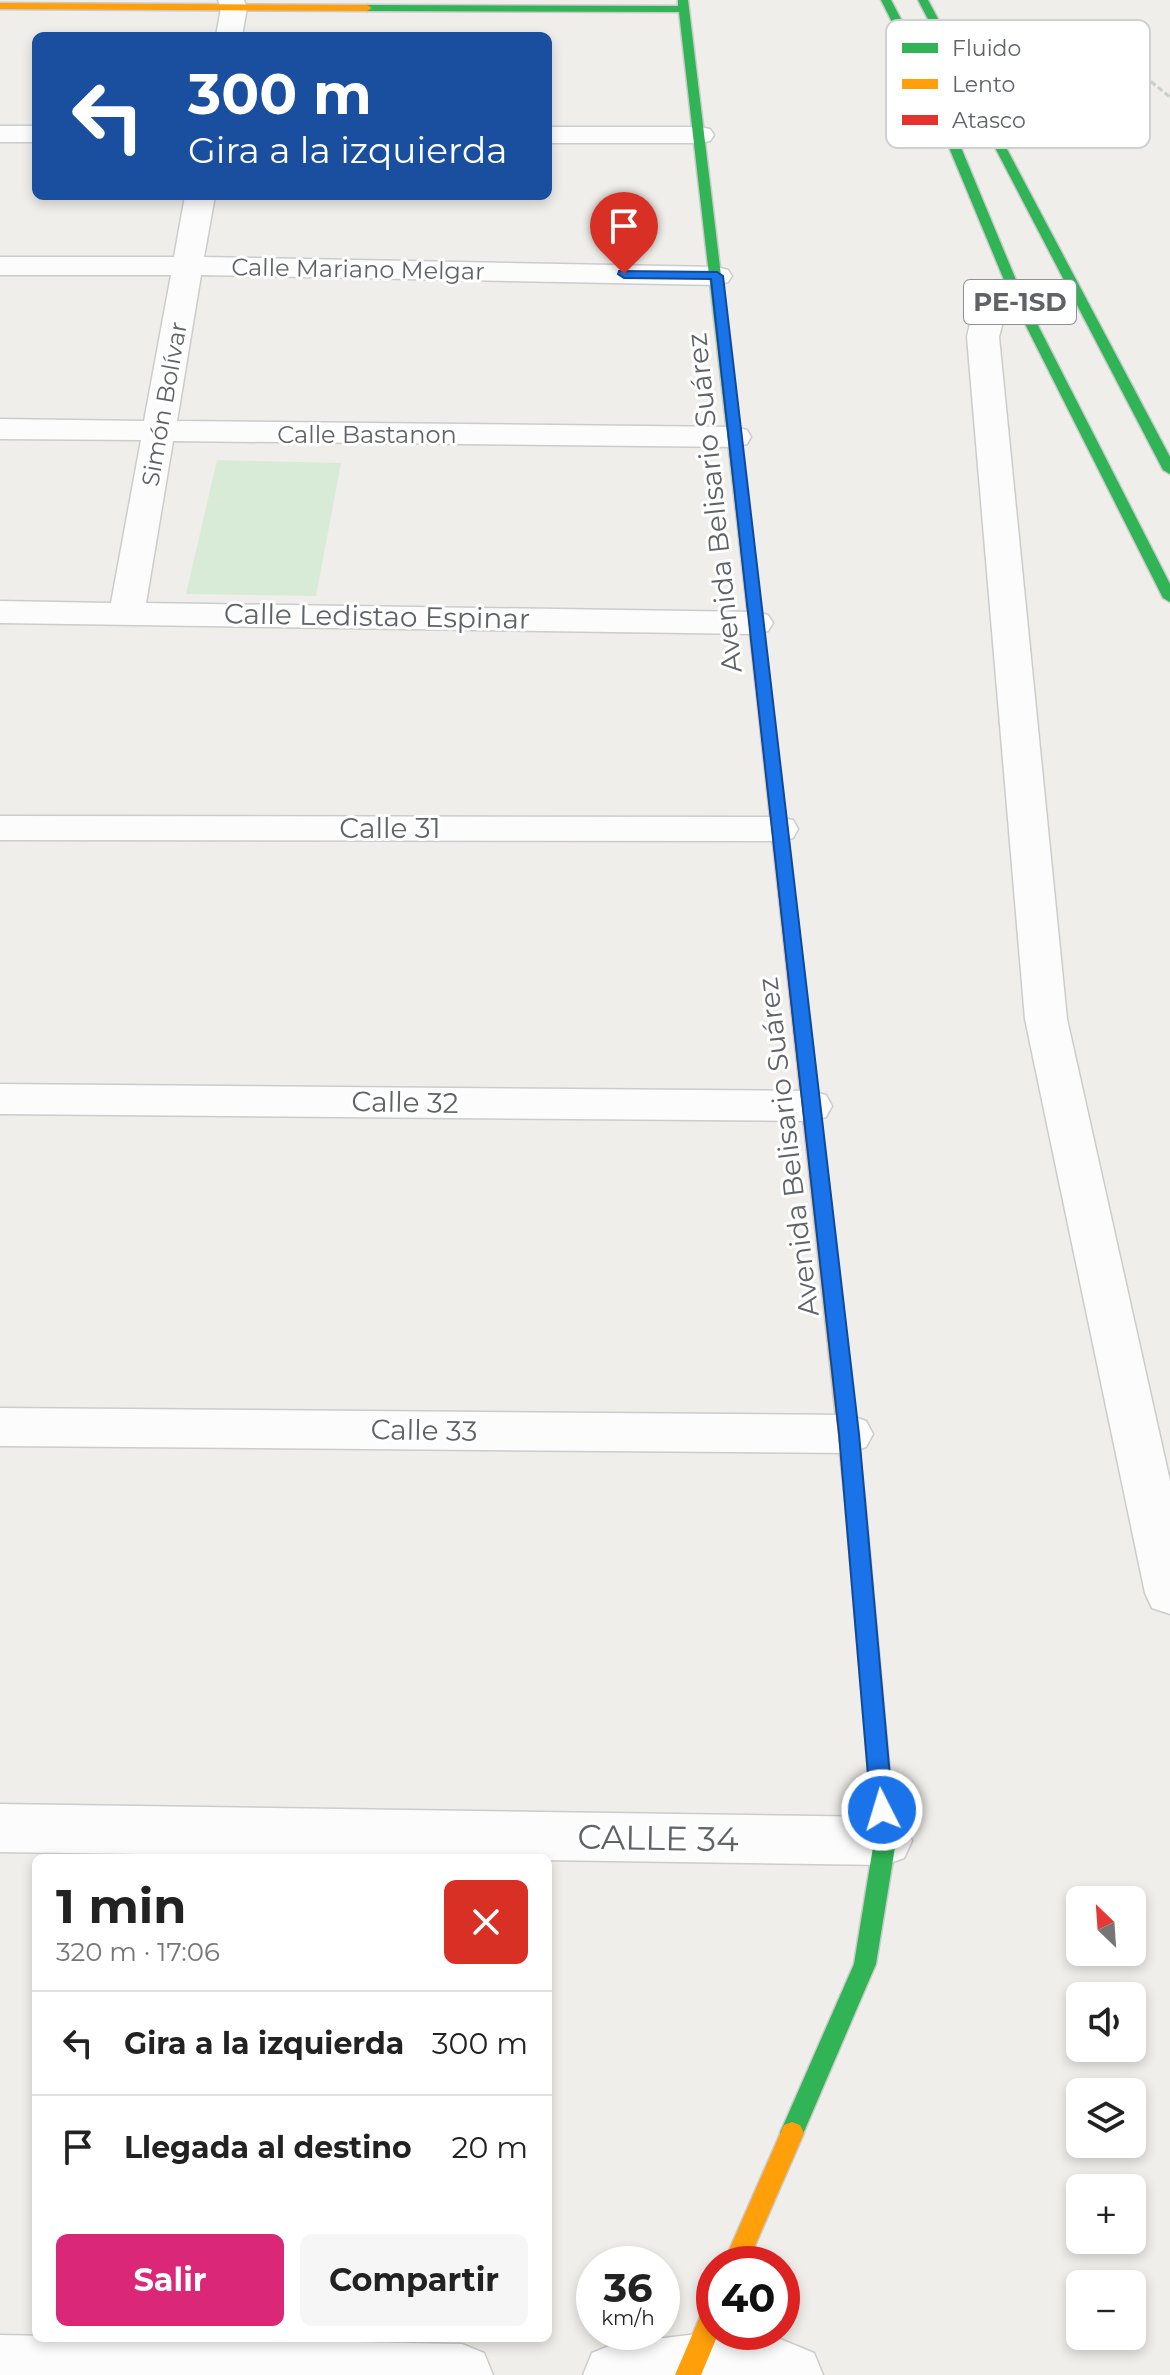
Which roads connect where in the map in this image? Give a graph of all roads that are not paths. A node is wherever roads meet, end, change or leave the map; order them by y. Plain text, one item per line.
1 (886, 0) edge
2 (923, 0) edge
3 (233, 4) edge
4 (684, 4) edge
5 (0, 6) edge
6 (896, 20) edge
7 (934, 20) edge
8 (230, 32) edge
9 (0, 134) edge
10 (32, 134) edge
11 (552, 135) edge
12 (700, 135) junction
13 (955, 148) edge
14 (1001, 148) edge
15 (199, 200) edge
16 (0, 266) edge
17 (189, 266) junction
18 (717, 276) junction
19 (1015, 292) junction
20 (0, 429) edge
21 (158, 432) junction
22 (735, 437) junction
23 (1170, 470) edge
24 (1170, 598) edge
25 (0, 612) edge
26 (127, 612) junction
27 (755, 623) junction
28 (0, 828) edge
29 (779, 829) junction
30 (0, 1099) edge
31 (811, 1106) junction
32 (0, 1427) edge
33 (849, 1434) junction
34 (1170, 1593) edge
35 (0, 1828) edge
36 (885, 1841) junction
37 (743, 2246) edge
38 (698, 2351) edge
39 (0, 2366) edge
40 (462, 2375) edge
41 (614, 2375) edge
42 (792, 2375) edge

1 - 6 main road, PE-1SD
2 - 7 main road, PE-1SD
3 - 4 main road
3 - 5 main road
3 - 8 street
4 - 12 main road, Avenida Belisario Suárez
9 - 10 street
11 - 12 street
12 - 18 main road, Avenida Belisario Suárez
13 - 19 main road, PE-1SD
14 - 23 main road, PE-1SD
15 - 17 street, Simón Bolívar
16 - 17 street, Calle Mariano Melgar
17 - 18 street, Calle Mariano Melgar
17 - 21 street, Simón Bolívar
18 - 22 main road, Avenida Belisario Suárez
19 - 24 main road, PE-1SD
19 - 34 street
20 - 21 street, Calle Bastanon
21 - 22 street, Calle Bastanon
21 - 26 street, Simón Bolívar
22 - 27 main road, Avenida Belisario Suárez
25 - 26 street, Calle Ledistao Espinar
26 - 27 street, Calle Ledistao Espinar
27 - 29 main road, Avenida Belisario Suárez
28 - 29 street, Calle 31
29 - 31 main road, Avenida Belisario Suárez
30 - 31 street, Calle 32
31 - 33 main road, Avenida Belisario Suárez
32 - 33 street, Calle 33
33 - 36 main road, Avenida Belisario Suárez
35 - 36 street, CALLE 34
36 - 37 main road, Avenida Belisario Suárez
38 - 41 street
38 - 42 street
39 - 40 street

